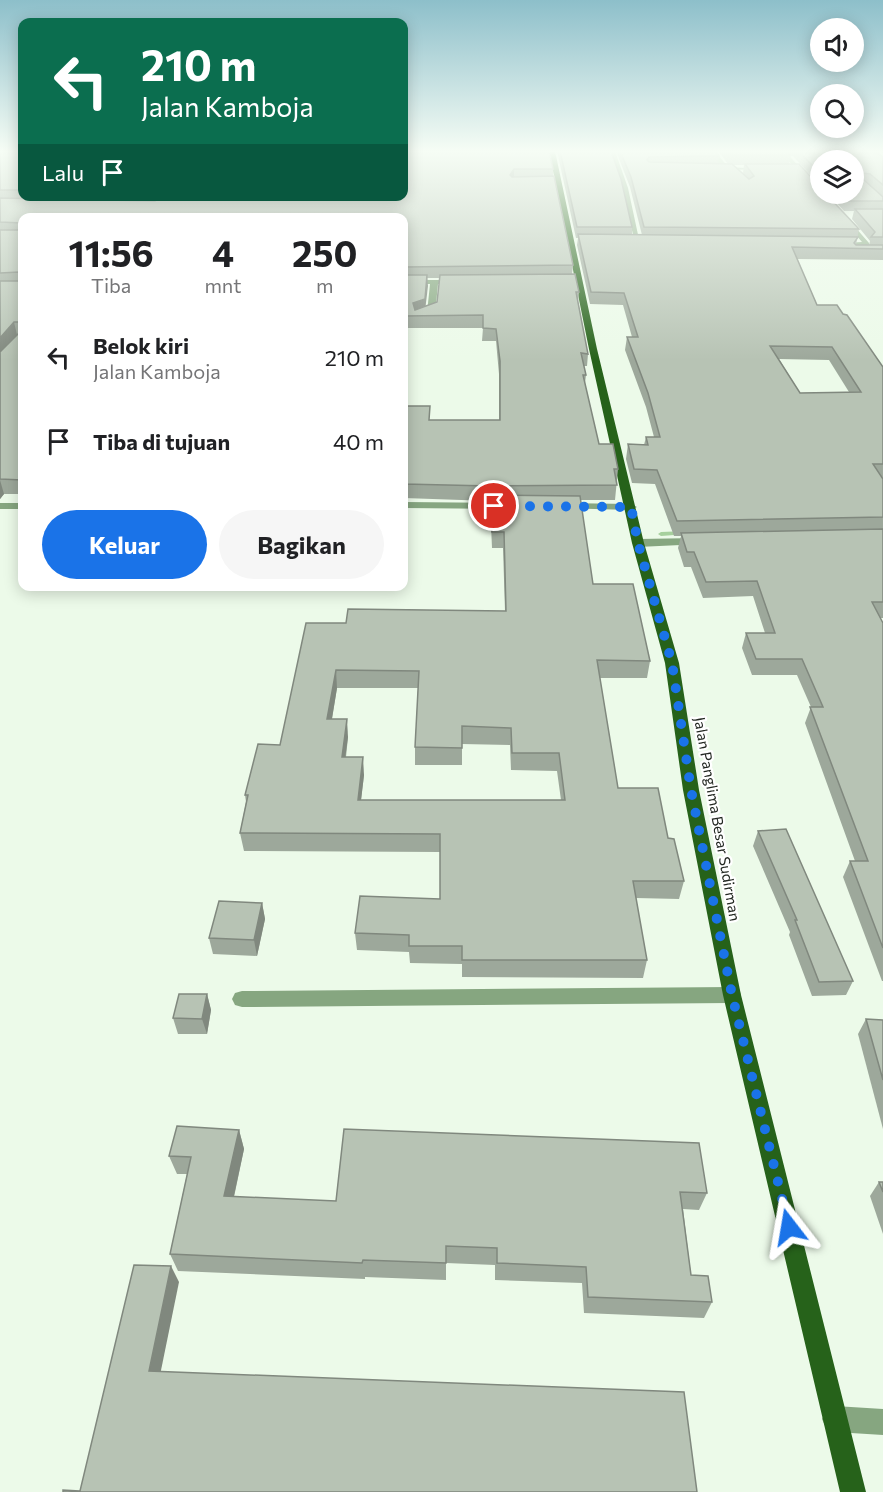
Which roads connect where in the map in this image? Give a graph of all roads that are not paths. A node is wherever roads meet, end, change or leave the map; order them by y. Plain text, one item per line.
1 (569, 221) edge
2 (633, 221) edge
3 (846, 221) edge
4 (626, 243) edge
5 (638, 243) junction
6 (650, 243) edge
7 (874, 252) edge
8 (408, 282) edge
9 (434, 282) junction
10 (468, 282) edge
11 (418, 318) edge
12 (0, 506) edge
13 (18, 506) edge
14 (408, 506) edge
15 (523, 506) edge
16 (547, 506) edge
17 (631, 507) junction
18 (708, 542) edge
19 (638, 543) junction
20 (732, 995) junction
21 (242, 999) dead end
22 (835, 1419) junction
23 (883, 1422) edge
24 (853, 1492) edge

1 - 17 main road, Jalan Panglima Besar Sudirman
2 - 5 street
3 - 7 street
4 - 5 street
5 - 6 street
8 - 9 street
9 - 10 street
9 - 11 street
12 - 13 street
14 - 15 street
16 - 17 street
17 - 19 main road, Jalan Panglima Besar Sudirman
18 - 19 street
19 - 20 main road, Jalan Panglima Besar Sudirman
20 - 21 street
20 - 22 main road, Jalan Panglima Besar Sudirman
22 - 23 street
22 - 24 main road, Jalan Panglima Besar Sudirman

